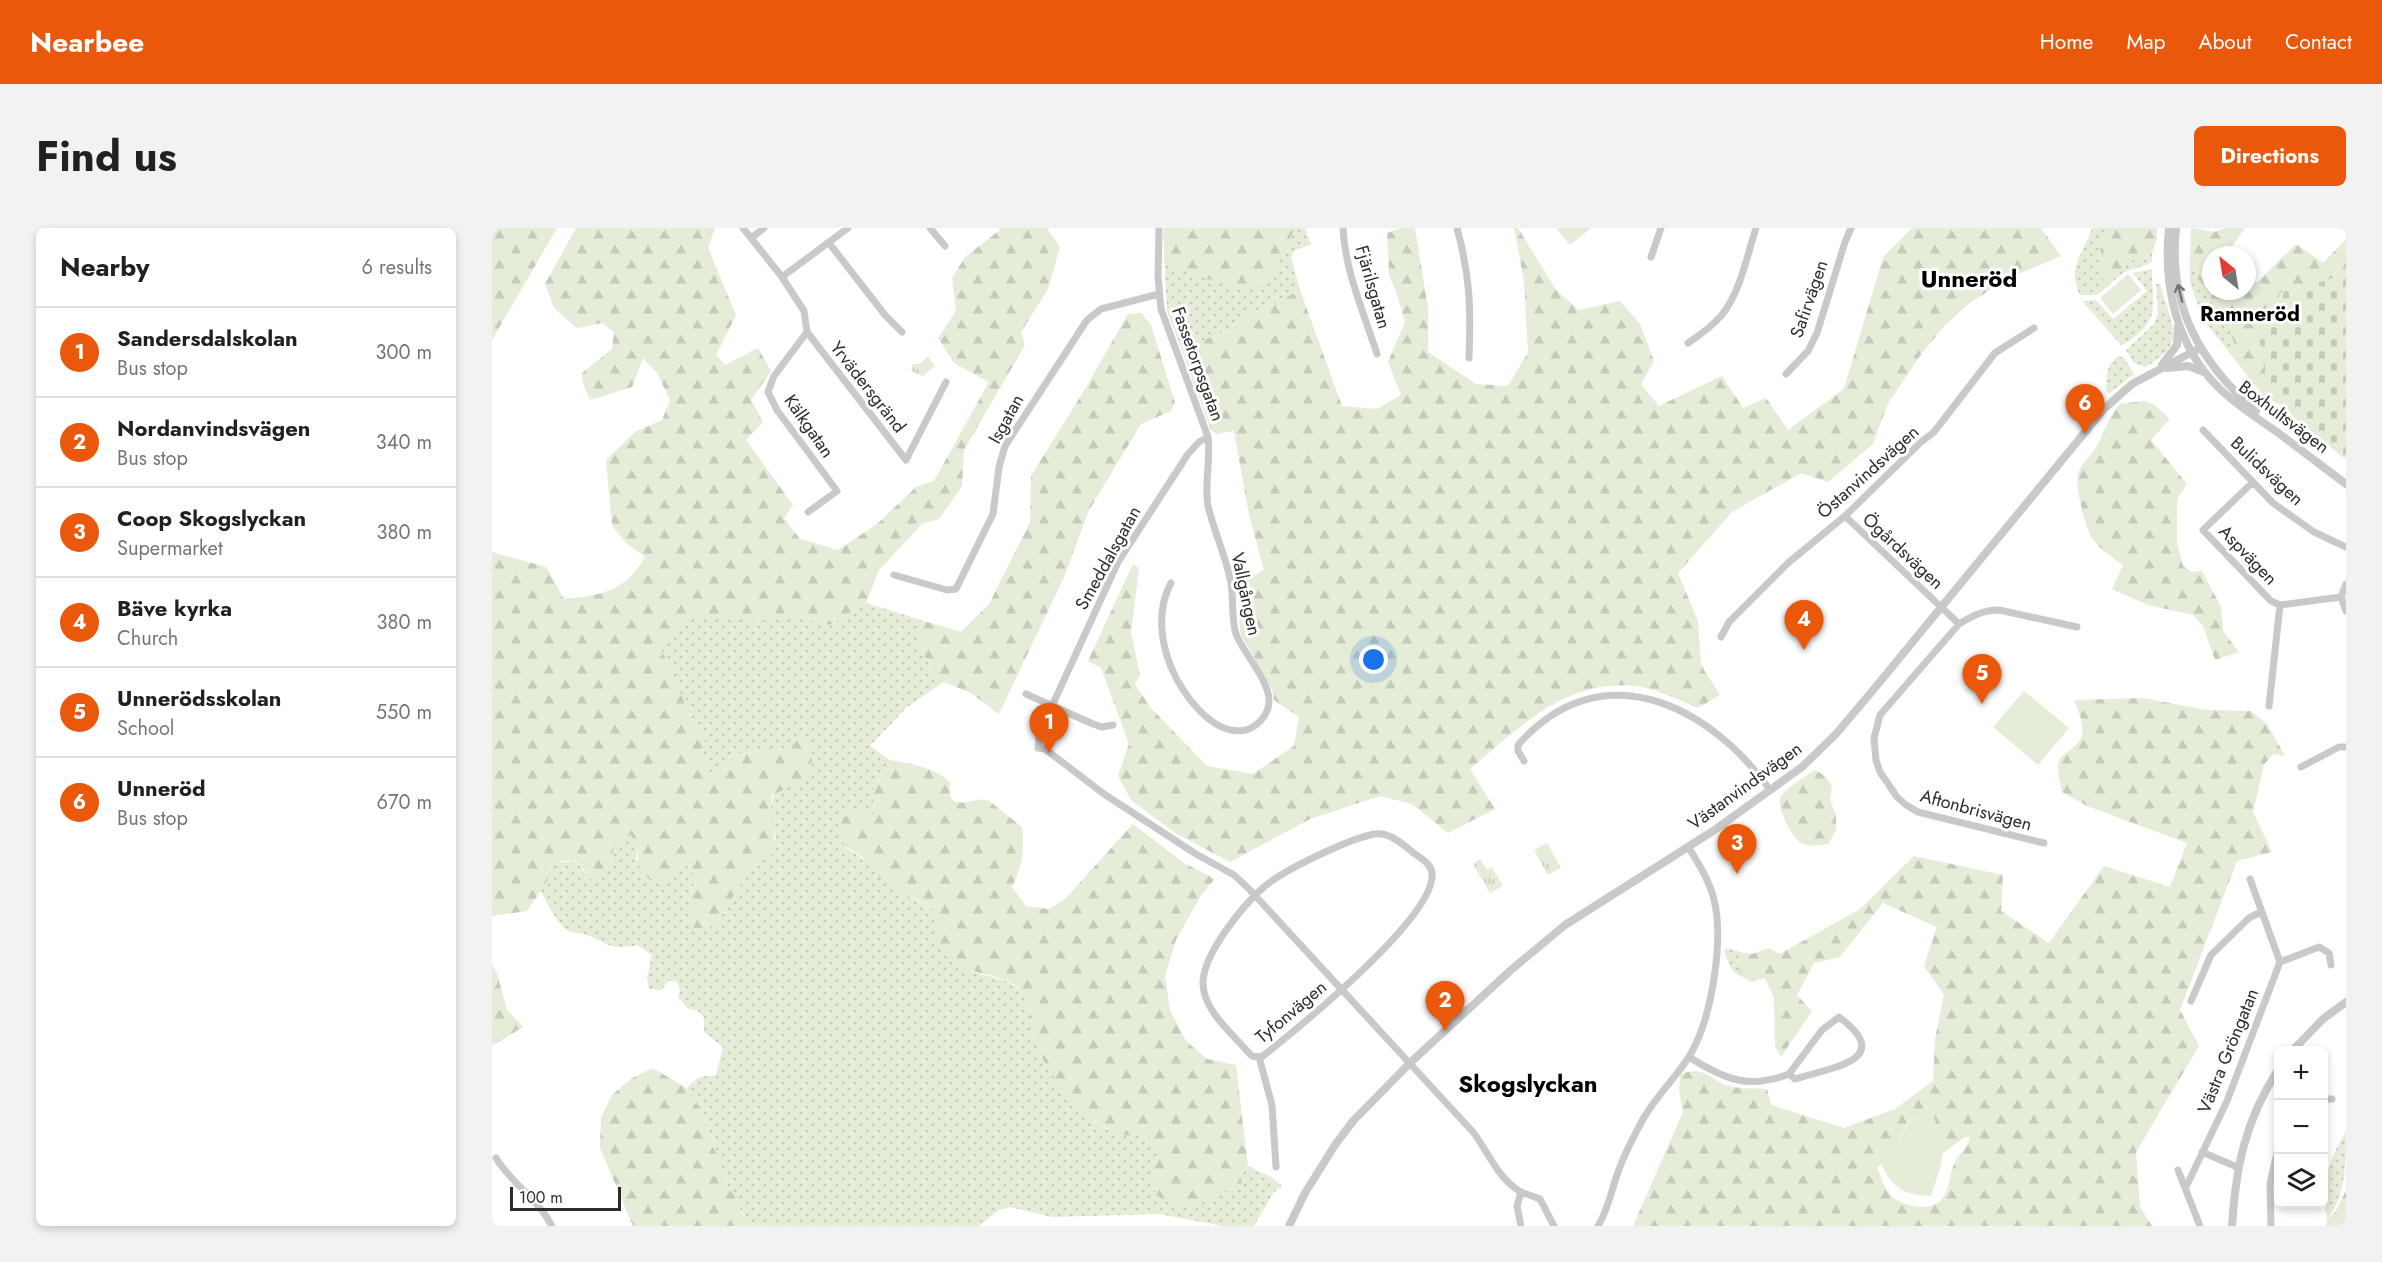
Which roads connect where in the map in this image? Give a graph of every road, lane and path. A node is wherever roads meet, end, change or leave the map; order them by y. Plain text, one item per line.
1 (743, 228) edge
2 (764, 228) edge
3 (848, 228) edge
4 (930, 228) edge
5 (1159, 228) edge
6 (1343, 228) edge
7 (1457, 228) edge
8 (1661, 228) edge
9 (1756, 228) edge
10 (1851, 228) edge
11 (2169, 228) edge
12 (2176, 228) edge
13 (751, 238) junction
14 (828, 243) junction
15 (945, 246) dead end
16 (1651, 257) dead end
17 (782, 277) junction
18 (1159, 294) junction
19 (2177, 320) junction
20 (2034, 328) dead end
21 (807, 332) junction
22 (902, 332) dead end
23 (1688, 343) dead end
24 (2196, 350) junction
25 (1377, 354) dead end
26 (1469, 358) dead end
27 (2158, 369) junction
28 (2205, 372) junction
29 (1786, 374) dead end
30 (946, 382) dead end
31 (2203, 429) dead end
32 (1208, 437) junction
33 (2346, 477) edge
34 (2253, 482) junction
35 (2346, 484) edge
36 (808, 512) dead end
37 (1845, 516) junction
38 (2346, 547) edge
39 (894, 575) dead end
40 (1171, 583) dead end
41 (2346, 584) edge
42 (2341, 597) junction
43 (2280, 605) junction
44 (1940, 607) junction
45 (2346, 611) edge
46 (1959, 624) junction
47 (2077, 627) dead end
48 (1721, 637) dead end
49 (1026, 694) dead end
50 (1052, 706) junction
51 (2269, 706) dead end
52 (1113, 725) dead end
53 (2346, 747) edge
54 (1524, 761) dead end
55 (2301, 767) dead end
56 (1770, 790) junction
57 (2044, 843) dead end
58 (1688, 847) junction
59 (2250, 879) dead end
60 (1255, 896) junction
61 (2260, 912) junction
62 (2280, 962) junction
63 (2331, 965) dead end
64 (1342, 988) junction
65 (2191, 1001) dead end
66 (2346, 1002) edge
67 (2297, 1046) edge
68 (1259, 1057) junction
69 (1689, 1057) junction
70 (1411, 1062) junction
71 (1789, 1074) junction
72 (2274, 1084) edge
73 (2202, 1152) junction
74 (2277, 1154) edge
75 (496, 1158) dead end
76 (1276, 1167) dead end
77 (2237, 1167) junction
78 (2178, 1170) dead end
79 (2186, 1187) junction
80 (1521, 1192) junction
81 (552, 1226) edge
82 (1289, 1226) edge
83 (1521, 1226) edge
84 (1554, 1226) edge
85 (1598, 1226) edge
86 (2200, 1226) edge
87 (2232, 1226) edge
88 (2271, 1226) edge

1 - 13 street
2 - 13 street
3 - 14 street
4 - 15 street
5 - 18 street, Fassetorpsgatan
6 - 25 street, Fjärilsgatan
7 - 26 street
8 - 16 street
9 - 23 street
10 - 29 street, Safirvägen
11 - 19 street, Boxhultsvägen
24 -> 12 street, Boxhultsvägen
13 - 17 street
14 - 17 street
14 - 22 street
17 - 21 street
18 - 32 street, Fassetorpsgatan
18 - 39 street, Isgatan
19 - 24 street, Boxhultsvägen
19 - 27 street
20 - 37 street, Östanvindsvägen
21 - 30 street, Yrvädersgränd
21 - 36 street, Kälkgatan
24 - 27 street, Västanvindsvägen
24 - 28 street, Boxhultsvägen
24 - 33 street, Boxhultsvägen
27 - 28 street
27 - 44 street, Västanvindsvägen
28 - 35 street, Boxhultsvägen
31 - 34 street, Bulidsvägen
32 - 40 street, Vallgången
32 - 50 street, Smeddalsgatan
34 - 38 street, Bulidsvägen
34 - 43 street, Aspvägen
37 - 44 street, Ögårdsvägen
37 - 48 street, Östanvindsvägen
41 - 42 street
42 - 43 street, Aspvägen
42 - 45 street
43 - 51 street
44 - 46 street, Ögårdsvägen
44 - 56 street, Västanvindsvägen
46 - 47 street
46 - 57 street, Aftonbrisvägen
49 - 50 street
50 - 52 street
50 - 60 street, Smeddalsgatan
53 - 55 street
54 - 56 street
56 - 58 street, Västanvindsvägen
58 - 69 street
58 - 70 street, Västanvindsvägen
59 - 61 street
60 - 64 street
60 - 64 street, Tyfonvägen
60 - 68 street
61 - 62 street
61 - 65 street
62 - 63 street
62 - 73 street, Västra Gröngatan
64 - 68 street, Tyfonvägen
64 - 70 street
66 - 67 street
68 - 76 street
69 - 71 street
69 - 85 street
70 - 80 street
70 - 82 street, Västanvindsvägen
71 - 71 street
72 - 77 street
73 - 77 street
73 - 79 street, Västra Gröngatan
74 - 88 street
75 - 81 street
77 - 87 street
78 - 79 street
79 - 86 street
80 - 83 street
80 - 84 street

